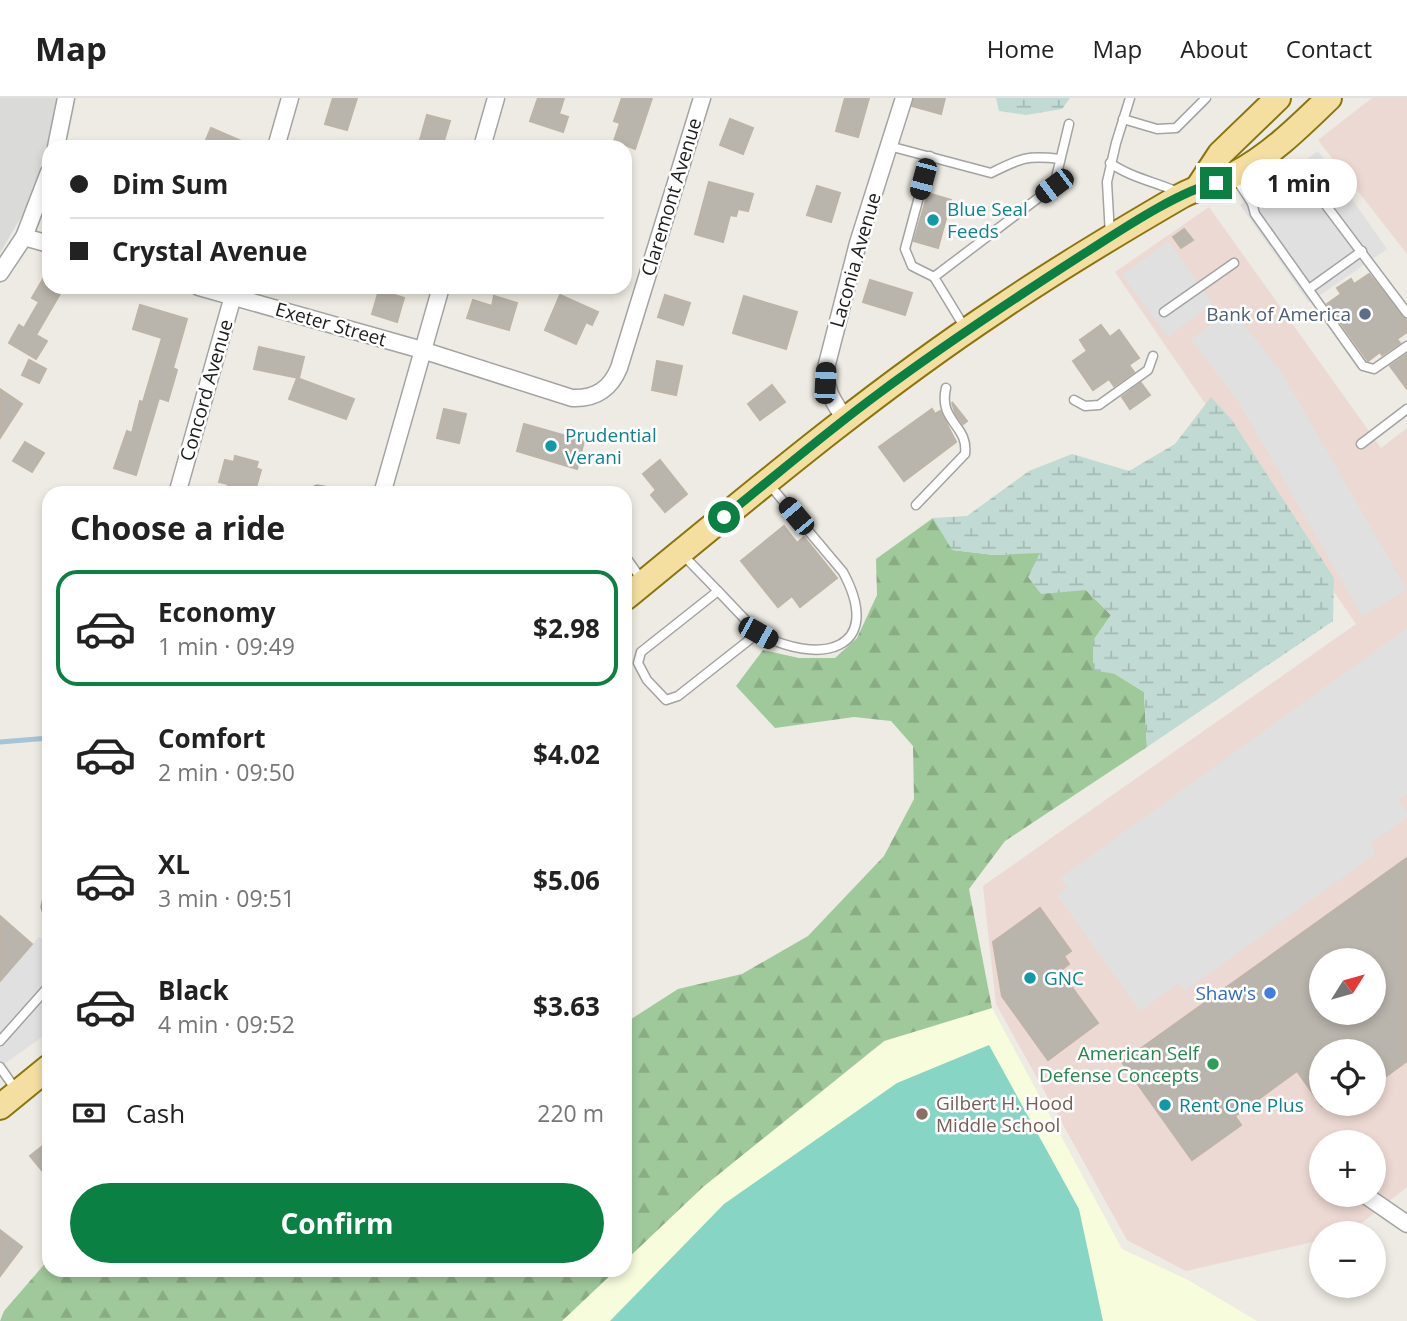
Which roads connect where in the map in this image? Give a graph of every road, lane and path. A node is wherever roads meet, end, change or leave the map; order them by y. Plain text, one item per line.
1 (66, 98) edge
2 (290, 98) edge
3 (496, 98) edge
4 (702, 98) edge
5 (905, 98) edge
6 (1130, 98) edge
7 (1206, 98) edge
8 (1278, 98) edge
9 (1329, 98) edge
10 (1123, 119) junction
11 (1069, 124) dead end
12 (58, 140) edge
13 (278, 140) edge
14 (484, 140) edge
15 (889, 146) junction
16 (1269, 150) junction
17 (930, 156) junction
18 (1060, 159) junction
19 (1110, 163) junction
20 (1234, 174) junction
21 (1288, 176) junction
22 (42, 190) edge
23 (1191, 191) junction
24 (1252, 203) junction
25 (24, 237) junction
26 (1110, 237) junction
27 (42, 242) edge
28 (1362, 251) junction
29 (1234, 263) dead end
30 (0, 273) edge
31 (933, 277) junction
32 (1309, 289) junction
33 (233, 294) edge
34 (240, 294) edge
35 (439, 294) edge
36 (1164, 312) dead end
37 (1407, 313) edge
38 (967, 330) junction
39 (1407, 346) edge
40 (422, 350) junction
41 (1153, 356) dead end
42 (946, 388) dead end
43 (1073, 400) dead end
44 (1407, 409) edge
45 (845, 419) junction
46 (1361, 444) dead end
47 (767, 482) junction
48 (179, 486) edge
49 (385, 486) edge
50 (916, 505) dead end
51 (680, 552) junction
52 (632, 566) edge
53 (644, 582) junction
54 (718, 591) junction
55 (632, 592) edge
56 (758, 633) junction
57 (42, 994) edge
58 (0, 1041) edge
59 (0, 1067) edge
60 (42, 1072) edge
61 (9, 1099) edge
62 (1382, 1207) edge
63 (1407, 1224) edge

1 - 12 street
2 - 13 street
3 - 14 street
4 - 40 street, Claremont Avenue
5 - 15 street, Laconia Avenue
6 - 10 lane
7 - 10 lane
8 - 23 main road
9 - 16 main road
10 - 19 lane
11 - 18 lane
15 - 17 lane
15 - 45 street, Laconia Avenue
16 - 20 main road
16 - 21 lane
17 - 18 lane
17 - 31 lane
18 - 31 lane
19 - 23 lane
19 - 26 lane
20 - 23 main road
20 - 24 lane
21 - 24 lane
21 - 28 lane
22 - 25 street
23 - 26 main road
24 - 32 lane
25 - 27 street
25 - 30 street
26 - 38 main road
28 - 32 lane
28 - 37 lane
29 - 36 lane
31 - 38 lane
32 - 39 lane
33 - 48 street, Concord Avenue
34 - 40 street, Exeter Street
35 - 40 street
38 - 45 main road
40 - 49 street
41 - 43 lane
42 - 50 lane
44 - 46 lane
45 - 47 main road
47 - 51 main road
47 - 56 lane
51 - 53 main road
51 - 54 lane
52 - 53 lane
53 - 55 main road
54 - 56 lane
54 - 56 lane
57 - 58 lane
59 - 61 lane
60 - 61 main road
62 - 63 street

